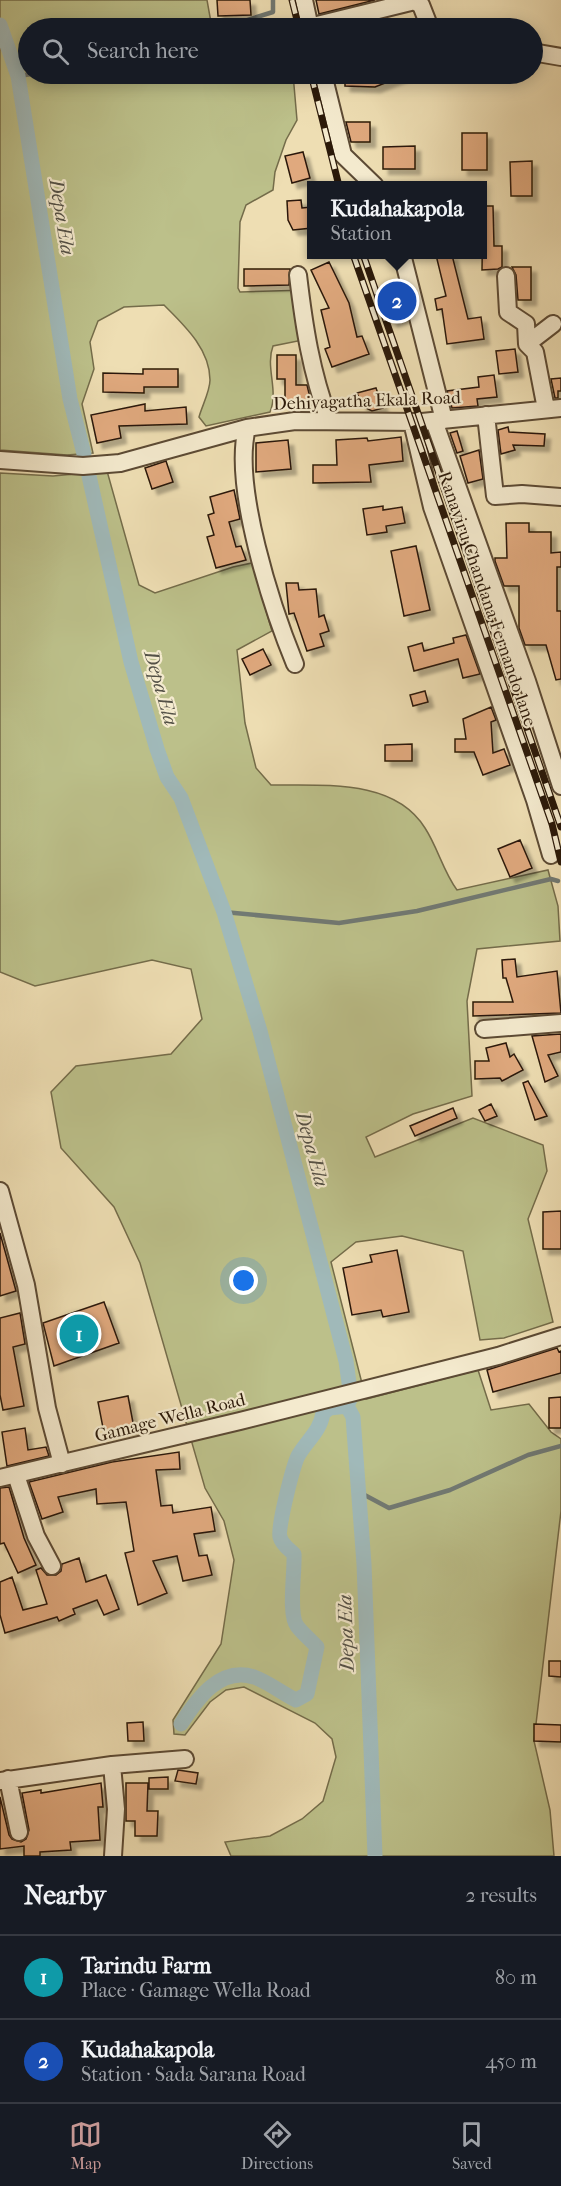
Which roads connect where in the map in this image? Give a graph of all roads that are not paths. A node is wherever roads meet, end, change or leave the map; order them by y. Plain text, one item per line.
1 (304, 0) edge
2 (417, 1) edge
3 (308, 18) edge
4 (350, 18) edge
5 (426, 18) edge
6 (543, 54) edge
7 (561, 57) edge
8 (325, 84) edge
9 (370, 181) edge
10 (403, 259) edge
11 (298, 275) dead end
12 (506, 276) dead end
13 (554, 324) dead end
14 (527, 344) junction
15 (554, 408) edge
16 (486, 415) junction
17 (329, 420) junction
18 (439, 421) junction
19 (412, 422) junction
20 (247, 428) junction
21 (0, 460) edge
22 (561, 497) edge
23 (295, 664) dead end
24 (561, 786) edge
25 (551, 855) dead end
26 (561, 1023) edge
27 (484, 1029) dead end
28 (0, 1191) edge
29 (561, 1336) edge
30 (62, 1464) junction
31 (8, 1476) edge
32 (52, 1566) dead end
33 (185, 1759) dead end
34 (112, 1765) junction
35 (4, 1780) edge
36 (19, 1832) dead end
37 (113, 1856) edge

1 - 3 street
2 - 4 street
2 - 5 street
6 - 7 street
8 - 9 street
10 - 18 street
11 - 17 street
12 - 14 street
13 - 14 street
14 - 15 street
15 - 16 street, Dehiyagatha Ekala Road
16 - 18 street, Dehiyagatha Ekala Road
16 - 22 street
17 - 19 street, Dehiyagatha Ekala Road
17 - 20 street, Dehiyagatha Ekala Road
18 - 19 street, Dehiyagatha Ekala Road
18 - 24 street
19 - 25 street, Ranaviru Chandana Fernando lane
20 - 21 street, Dehiyagatha Ekala Road
20 - 23 street
26 - 27 street
28 - 30 street
29 - 30 street, Gamage Wella Road
30 - 31 street, Gamage Wella Road
31 - 32 street
33 - 34 street
34 - 35 street
34 - 37 street
35 - 36 street

